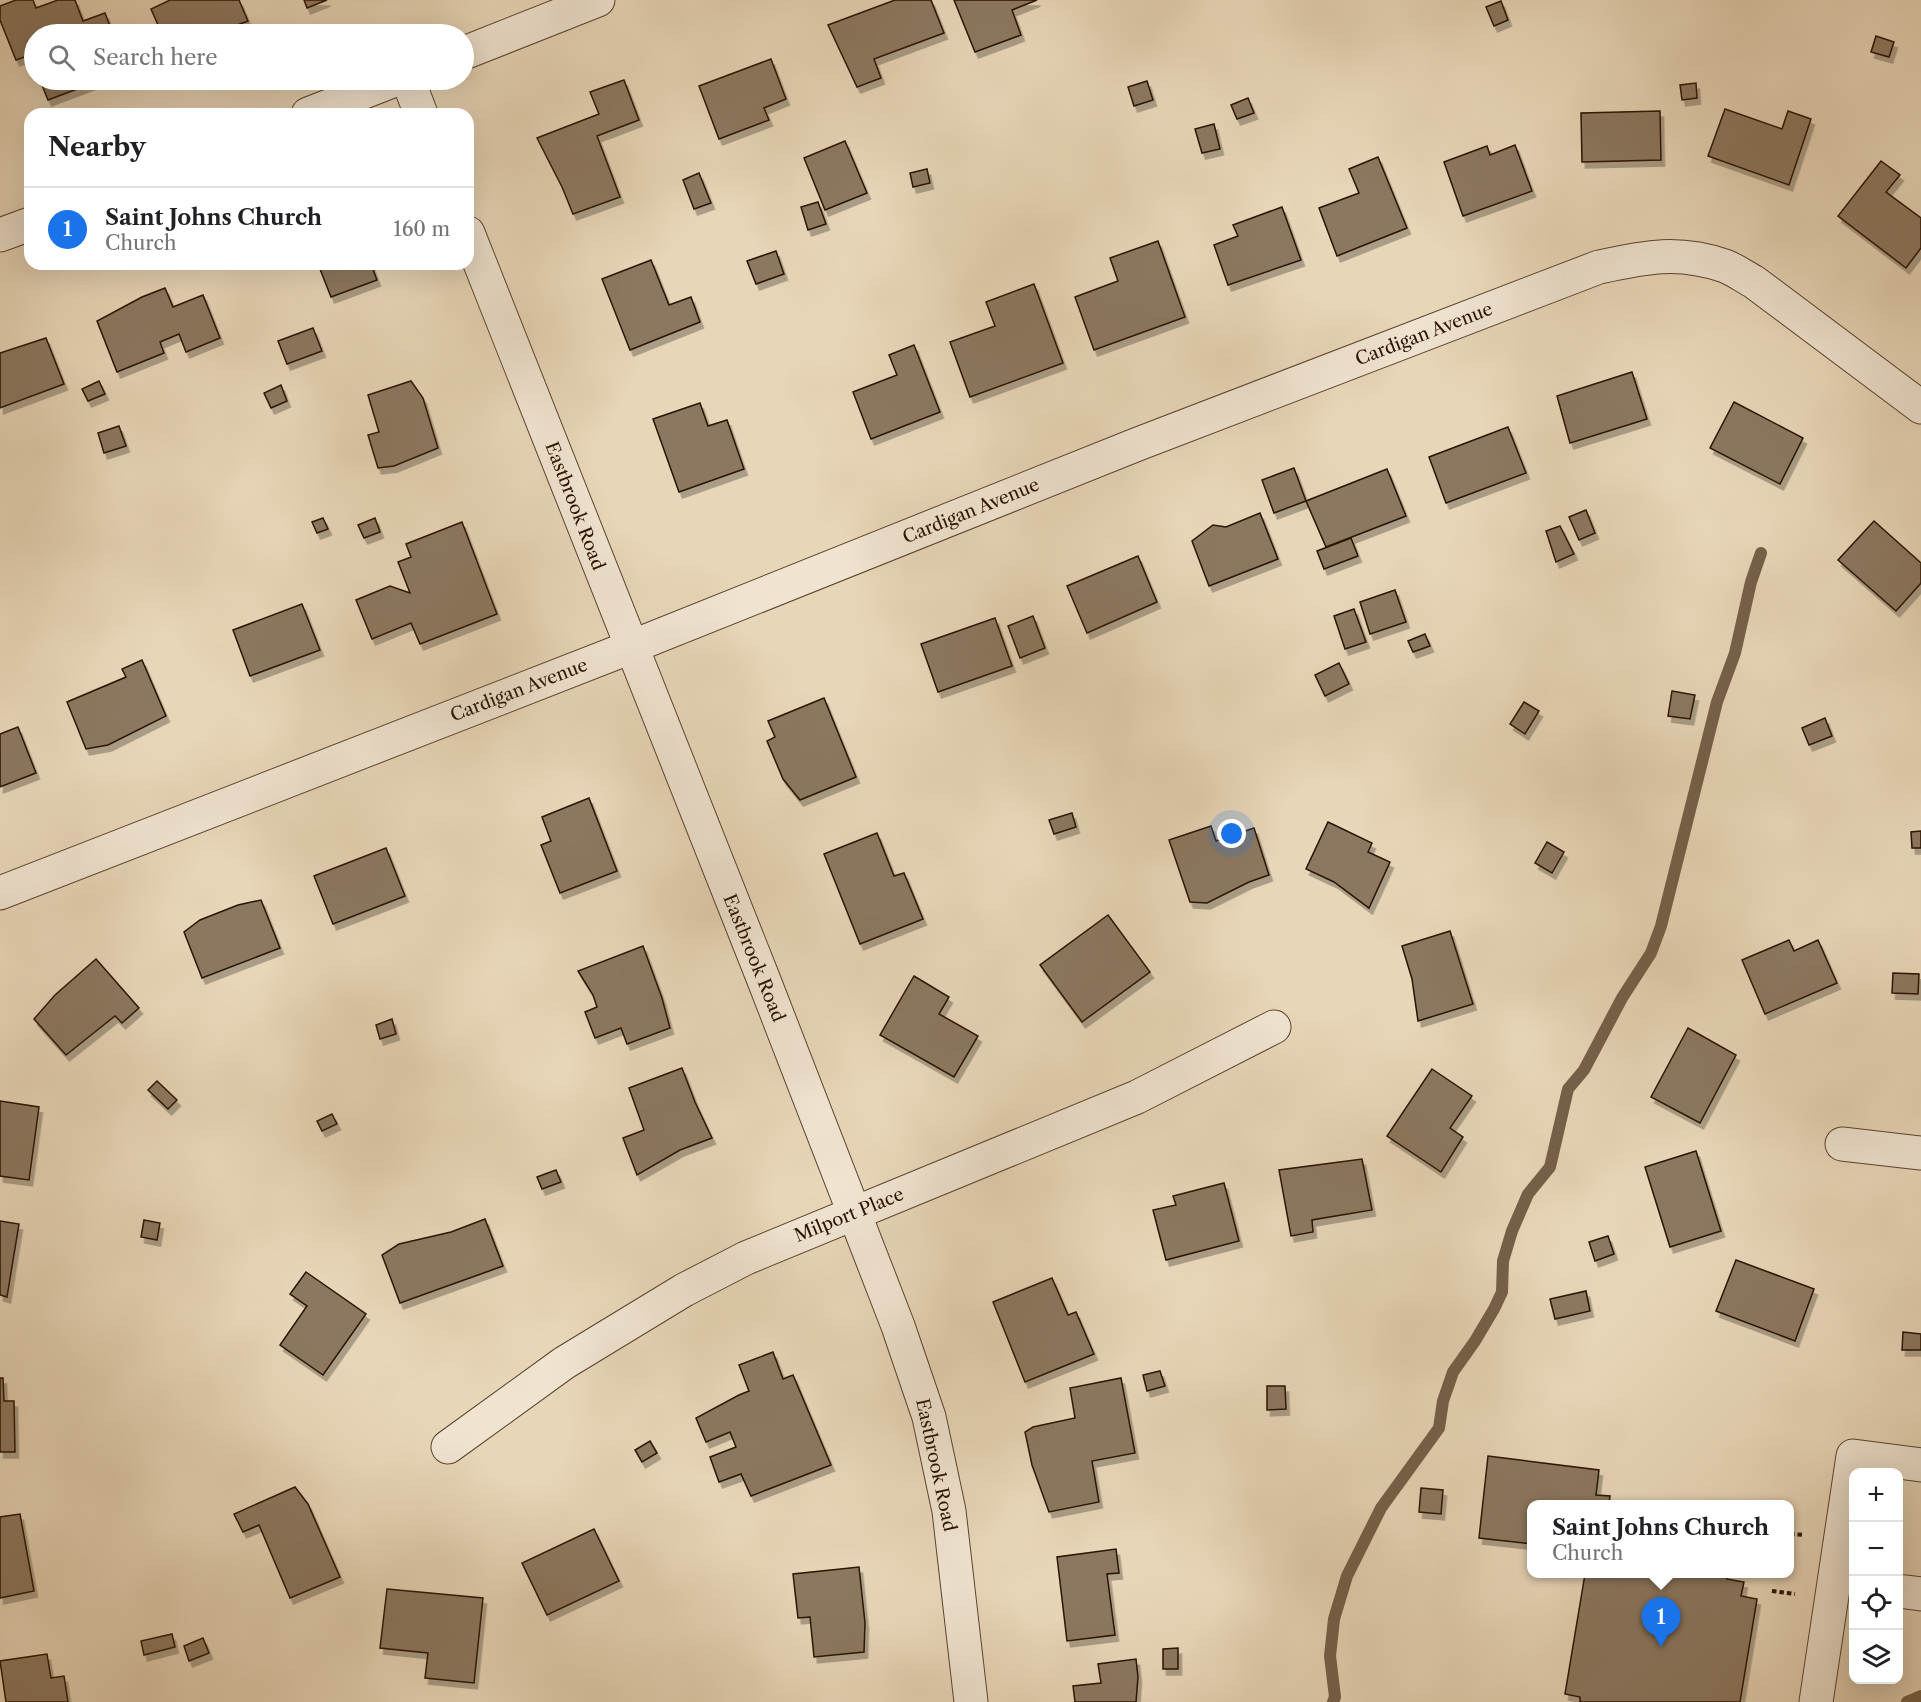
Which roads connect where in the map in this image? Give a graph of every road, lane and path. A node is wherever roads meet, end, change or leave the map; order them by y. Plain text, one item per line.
1 (598, 0) edge
2 (474, 49) edge
3 (369, 90) edge
4 (412, 90) edge
5 (323, 108) edge
6 (419, 108) edge
7 (24, 226) edge
8 (0, 235) edge
9 (474, 248) edge
10 (1921, 407) edge
11 (631, 647) junction
12 (0, 893) edge
13 (1274, 1027) dead end
14 (1842, 1144) dead end
15 (1921, 1153) edge
16 (853, 1214) junction
17 (448, 1447) dead end
18 (1921, 1465) edge
19 (1843, 1585) edge
20 (1903, 1592) edge
21 (1921, 1594) edge
22 (971, 1702) edge
23 (1816, 1702) edge

1 - 2 street
3 - 5 street
4 - 6 street
7 - 8 street
9 - 11 street, Eastbrook Road
10 - 11 street, Cardigan Avenue
11 - 12 street, Cardigan Avenue
11 - 16 street, Eastbrook Road
13 - 16 street, Milport Place
14 - 15 street
16 - 17 street, Milport Place
16 - 22 street, Eastbrook Road
18 - 19 street
19 - 23 street
20 - 21 street

